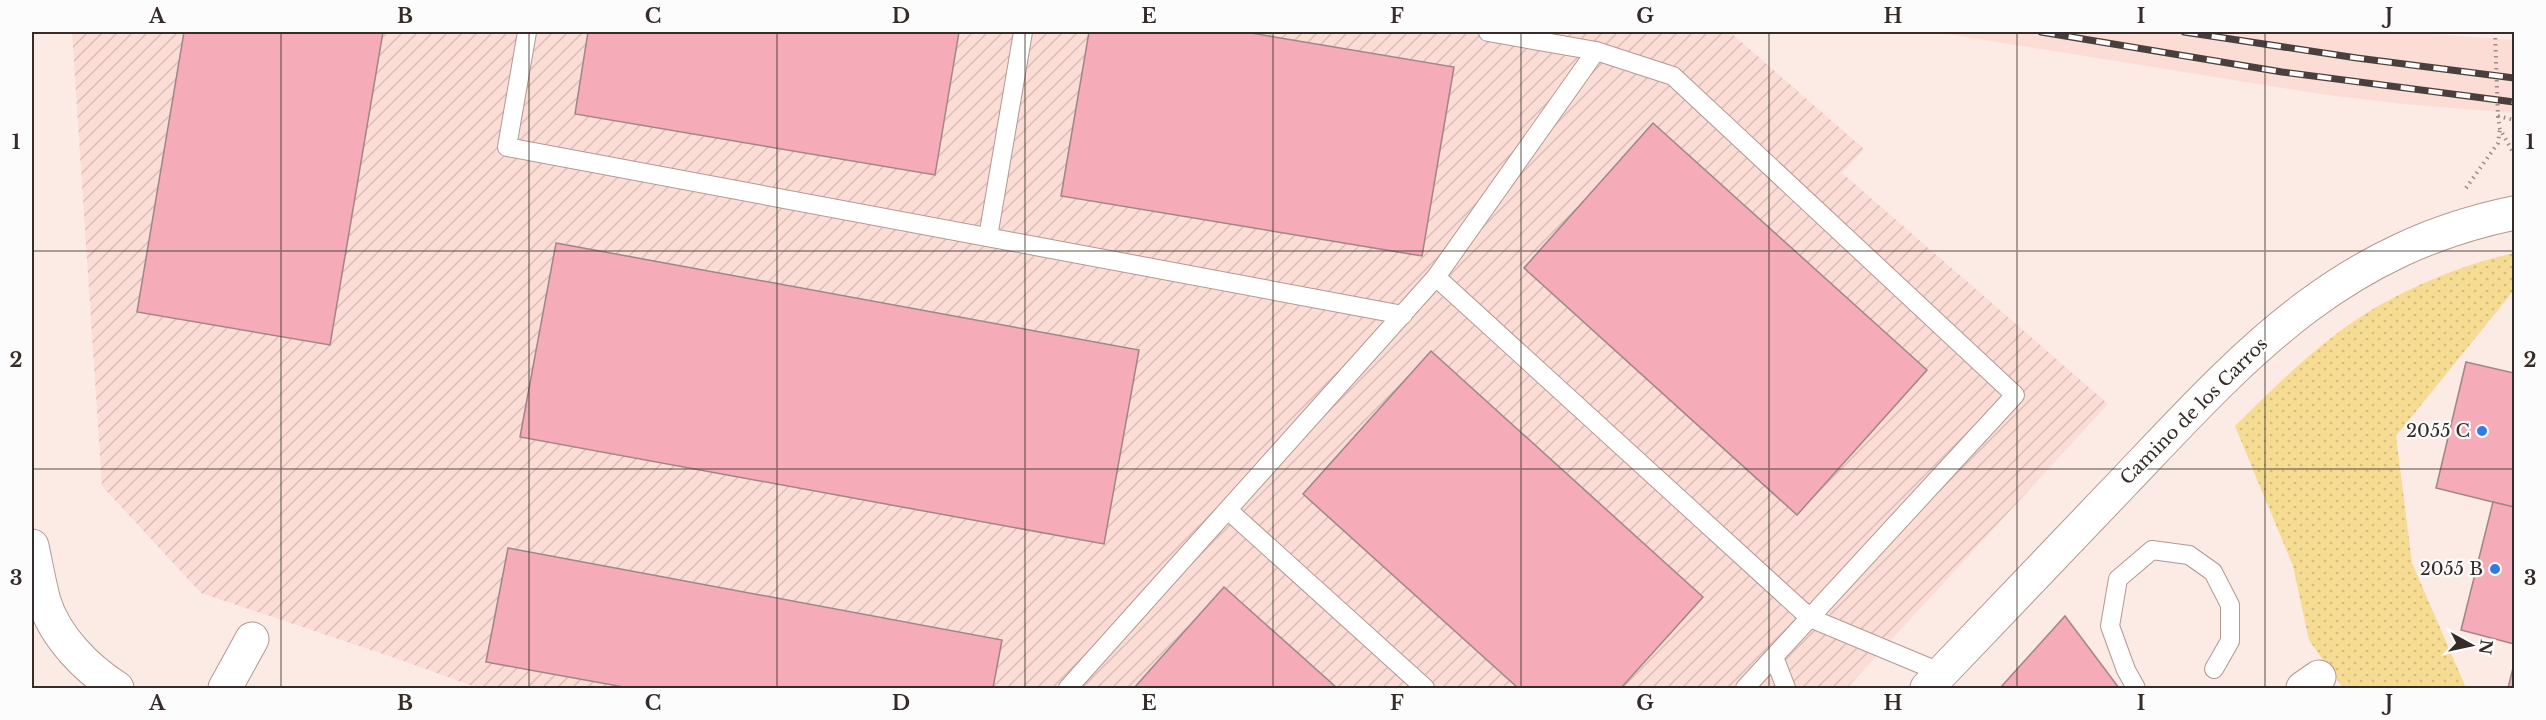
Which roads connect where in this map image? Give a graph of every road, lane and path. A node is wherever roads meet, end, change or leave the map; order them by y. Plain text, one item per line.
1 (527, 32) edge
2 (1023, 32) edge
3 (1488, 32) edge
4 (2495, 32) edge
5 (1596, 51) junction
6 (2498, 116) junction
7 (2514, 120) edge
8 (2500, 129) junction
9 (2514, 154) edge
10 (2463, 193) dead end
11 (2514, 213) edge
12 (988, 237) junction
13 (1436, 277) junction
14 (1403, 315) junction
15 (1228, 510) junction
16 (32, 546) edge
17 (1810, 618) junction
18 (252, 639) dead end
19 (1774, 657) junction
20 (2214, 669) dead end
21 (1935, 681) edge
22 (117, 688) edge
23 (225, 688) edge
24 (1068, 688) edge
25 (1425, 688) edge
26 (1745, 688) edge
27 (1786, 688) edge
28 (2136, 688) edge

1 - 12 lane
2 - 12 lane
3 - 5 lane
4 - 6 path
5 - 13 lane
5 - 17 lane
6 - 7 path
6 - 8 path
8 - 9 path
8 - 10 path
11 - 21 main road, Camino de los Carros
12 - 14 lane
13 - 14 lane
13 - 17 lane
14 - 15 lane
15 - 24 lane
15 - 25 lane
16 - 22 main road
17 - 19 lane
17 - 21 lane
18 - 23 main road
19 - 26 lane
19 - 27 lane
20 - 28 lane

